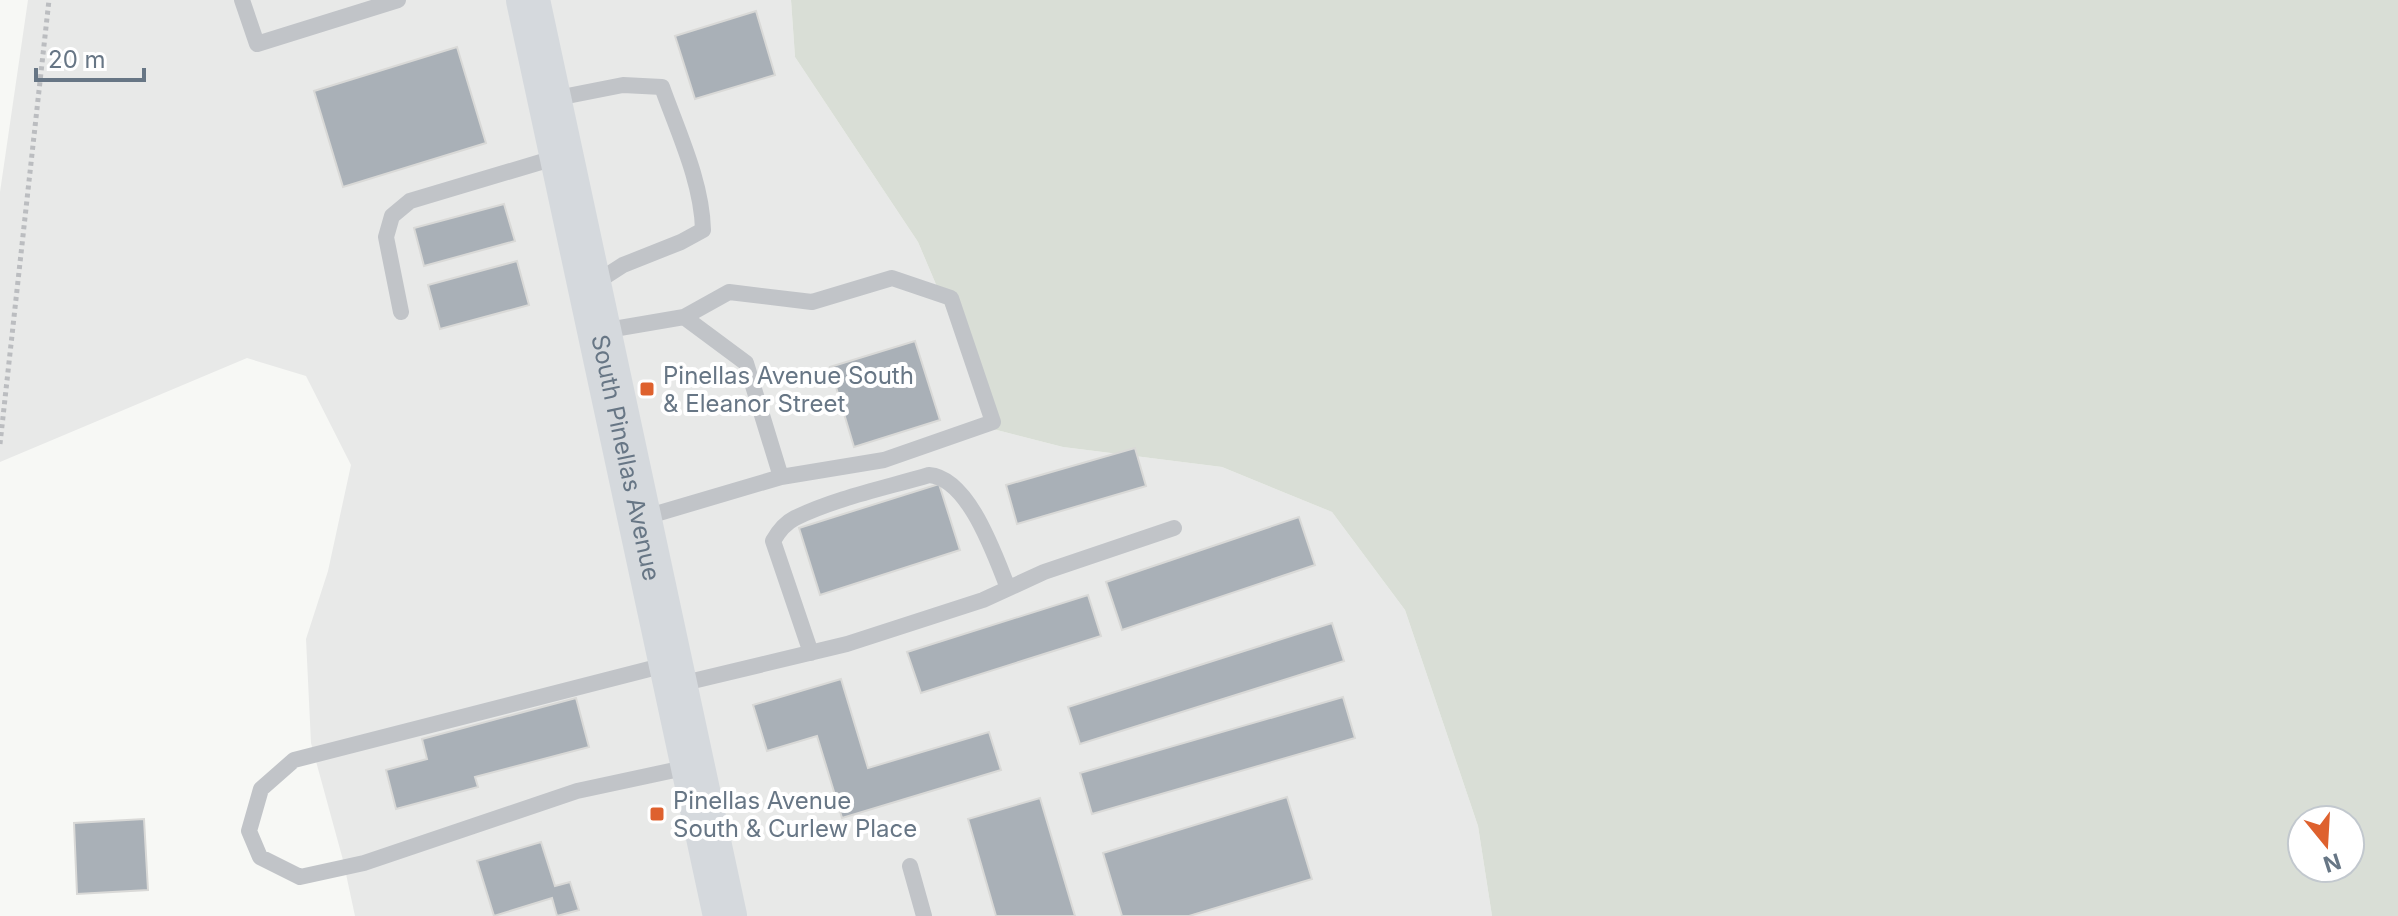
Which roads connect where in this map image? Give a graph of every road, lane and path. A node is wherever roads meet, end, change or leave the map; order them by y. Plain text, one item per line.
1 (49, 0) edge
2 (242, 0) edge
3 (398, 0) edge
4 (528, 0) edge
5 (550, 100) junction
6 (562, 156) junction
7 (591, 286) junction
8 (401, 312) dead end
9 (684, 317) junction
10 (600, 331) junction
11 (0, 444) edge
12 (781, 477) junction
13 (641, 518) junction
14 (1174, 528) dead end
15 (1008, 588) junction
16 (811, 653) junction
17 (673, 674) junction
18 (692, 766) junction
19 (910, 866) dead end
20 (725, 916) edge
21 (924, 916) edge

1 - 11 path
2 - 3 lane
4 - 5 main road, South Pinellas Avenue
5 - 6 main road, South Pinellas Avenue
5 - 7 lane
6 - 7 main road, South Pinellas Avenue
6 - 8 lane
7 - 10 main road, South Pinellas Avenue
9 - 10 lane
9 - 12 lane
9 - 12 lane
10 - 13 main road, South Pinellas Avenue
12 - 13 lane
13 - 17 main road, South Pinellas Avenue
14 - 15 lane
15 - 16 lane
15 - 16 lane
16 - 17 lane
17 - 18 main road, South Pinellas Avenue
17 - 18 lane
18 - 20 main road, South Pinellas Avenue
19 - 21 lane

